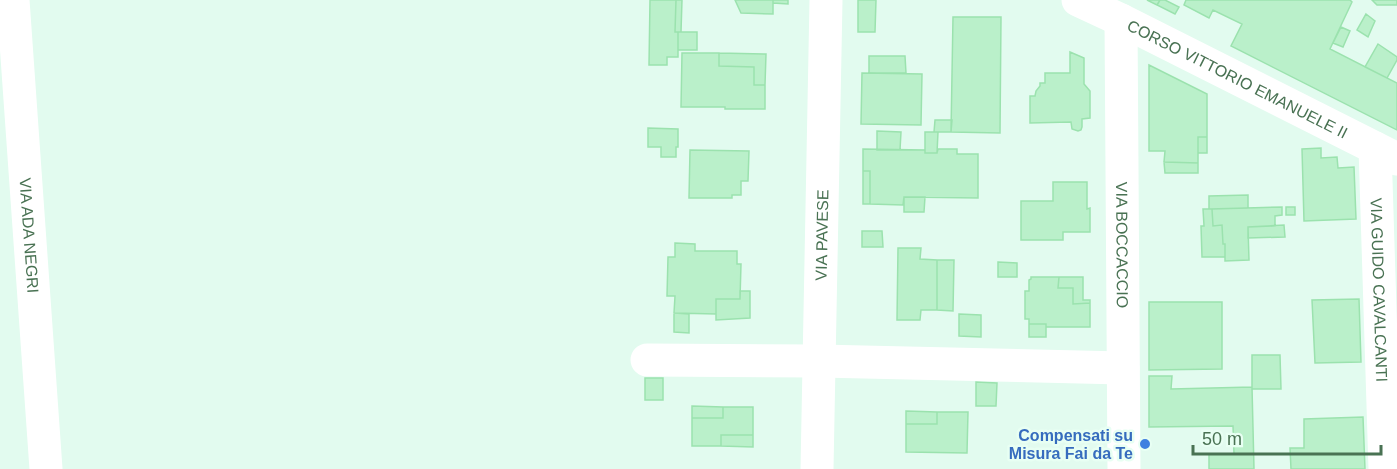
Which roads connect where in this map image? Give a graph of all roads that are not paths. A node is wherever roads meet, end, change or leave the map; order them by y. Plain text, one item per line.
1 (13, 0) edge
2 (826, 0) edge
3 (1078, 0) edge
4 (1121, 20) junction
5 (1386, 153) edge
6 (647, 360) dead end
7 (820, 361) junction
8 (1123, 368) junction
9 (46, 469) edge
10 (817, 469) edge
11 (1124, 469) edge
12 (1385, 469) edge

1 - 9 street, VIA ADA NEGRI
2 - 7 street, VIA PAVESE
3 - 4 street, CORSO VITTORIO EMANUELE II
4 - 5 street, CORSO VITTORIO EMANUELE II
4 - 8 street, VIA BOCCACCIO
5 - 12 street, VIA GUIDO CAVALCANTI
6 - 7 street
7 - 8 street
7 - 10 street, VIA PAVESE
8 - 11 street, VIA BOCCACCIO

